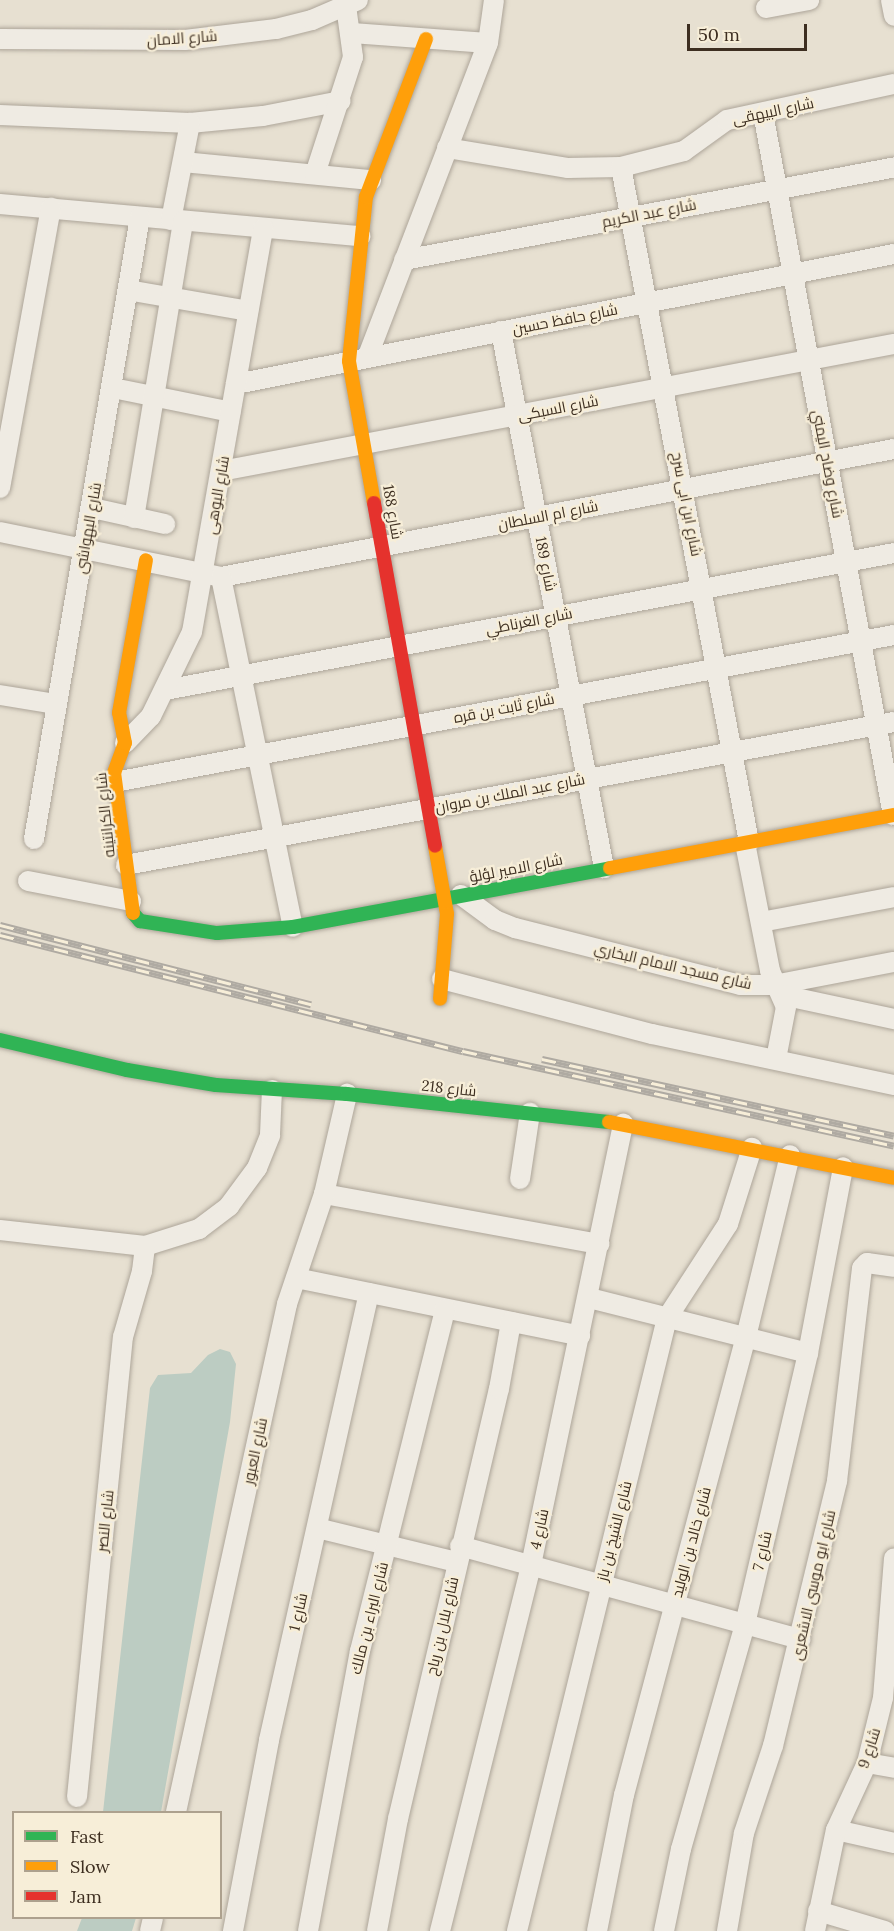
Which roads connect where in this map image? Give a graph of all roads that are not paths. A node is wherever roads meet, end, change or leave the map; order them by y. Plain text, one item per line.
1 (494, 0) edge
2 (809, 0) edge
3 (891, 0) edge
4 (352, 3) edge
5 (766, 8) dead end
6 (894, 16) edge
7 (352, 33) junction
8 (0, 39) edge
9 (426, 39) junction
10 (488, 43) junction
11 (894, 84) edge
12 (341, 101) junction
13 (763, 113) junction
14 (0, 115) edge
15 (190, 123) junction
16 (447, 148) junction
17 (183, 162) junction
18 (621, 167) junction
19 (894, 167) edge
20 (315, 174) junction
21 (371, 180) junction
22 (777, 189) junction
23 (0, 204) edge
24 (51, 208) junction
25 (140, 217) junction
26 (631, 217) junction
27 (177, 221) junction
28 (263, 228) junction
29 (361, 236) junction
30 (894, 254) edge
31 (405, 260) junction
32 (793, 274) junction
33 (128, 290) junction
34 (170, 298) junction
35 (647, 303) junction
36 (248, 311) junction
37 (501, 331) junction
38 (894, 344) edge
39 (358, 359) junction
40 (809, 360) junction
41 (236, 384) junction
42 (112, 388) junction
43 (663, 388) junction
44 (154, 396) junction
45 (231, 412) junction
46 (517, 415) junction
47 (364, 444) junction
48 (894, 449) edge
49 (828, 462) junction
50 (221, 471) junction
51 (0, 488) edge
52 (684, 489) junction
53 (92, 508) junction
54 (537, 517) junction
55 (134, 518) junction
56 (165, 524) dead end
57 (0, 532) edge
58 (382, 546) junction
59 (85, 548) junction
60 (894, 553) edge
61 (146, 560) junction
62 (847, 562) junction
63 (212, 575) junction
64 (704, 589) junction
65 (556, 616) junction
66 (894, 635) edge
67 (862, 641) junction
68 (400, 646) junction
69 (716, 669) junction
70 (241, 675) junction
71 (165, 690) junction
72 (0, 695) edge
73 (571, 696) junction
74 (56, 704) junction
75 (886, 724) edge
76 (414, 725) junction
77 (125, 743) junction
78 (732, 752) junction
79 (258, 755) junction
80 (587, 779) junction
81 (115, 782) junction
82 (428, 809) junction
83 (893, 815) edge
84 (275, 837) junction
85 (34, 839) dead end
86 (747, 842) junction
87 (126, 865) junction
88 (604, 868) junction
89 (28, 881) dead end
90 (452, 897) junction
91 (894, 897) edge
92 (131, 901) junction
93 (144, 922) joint
94 (761, 922) junction
95 (293, 927) junction
96 (894, 962) edge
97 (442, 979) junction
98 (778, 990) junction
99 (440, 999) dead end
100 (894, 1019) edge
101 (0, 1040) edge
102 (776, 1059) junction
103 (894, 1085) edge
104 (272, 1090) junction
105 (347, 1094) junction
106 (530, 1113) junction
107 (622, 1123) junction
108 (752, 1148) junction
109 (790, 1155) junction
110 (843, 1167) junction
111 (894, 1178) edge
112 (520, 1179) dead end
113 (324, 1194) junction
114 (0, 1230) edge
115 (600, 1244) junction
116 (145, 1246) junction
117 (894, 1267) edge
118 (296, 1278) junction
119 (369, 1293) junction
120 (589, 1298) junction
121 (445, 1309) junction
122 (667, 1318) junction
123 (510, 1322) junction
124 (580, 1336) junction
125 (746, 1337) junction
126 (808, 1353) junction
127 (317, 1528) junction
128 (387, 1545) junction
129 (458, 1554) junction
130 (894, 1558) edge
131 (531, 1565) junction
132 (601, 1584) junction
133 (674, 1605) junction
134 (745, 1624) junction
135 (892, 1627) edge
136 (801, 1639) junction
137 (889, 1699) edge
138 (867, 1763) junction
139 (894, 1768) edge
140 (77, 1797) dead end
141 (176, 1811) edge
142 (836, 1830) junction
143 (894, 1843) edge
144 (818, 1911) junction
145 (234, 1931) edge
146 (308, 1931) edge
147 (377, 1931) edge
148 (441, 1931) edge
149 (518, 1931) edge
150 (597, 1931) edge
151 (664, 1931) edge
152 (727, 1931) edge
153 (815, 1931) edge
154 (885, 1931) edge

1 - 10 street
2 - 5 street
3 - 6 street
4 - 7 street
4 - 8 street, شارع الامان
7 - 9 street
7 - 12 street
9 - 10 street
9 - 21 street, شارع 188
10 - 16 street
11 - 13 street, شارع البيهقى
12 - 15 street
12 - 20 street
13 - 18 street, شارع البيهقى
13 - 22 street, شارع وضاح اليمني
14 - 15 street
15 - 17 street
16 - 18 street, شارع البيهقى
16 - 31 street
17 - 20 street
17 - 27 street
18 - 26 street, شارع ابن ابى سرح
19 - 22 street, شارع عبد الكريم
20 - 21 street
21 - 29 street, شارع 188
22 - 26 street, شارع عبد الكريم
22 - 32 street, شارع وضاح اليمني
23 - 24 street
24 - 25 street
24 - 51 street
25 - 27 street
25 - 33 street, شارع البهواشى
26 - 31 street, شارع عبد الكريم
26 - 35 street, شارع ابن ابى سرح
27 - 28 street
27 - 34 street
28 - 29 street
28 - 36 street, شارع البوهى
29 - 39 street, شارع 188
30 - 32 street, شارع حافظ حسين
31 - 39 street
32 - 35 street, شارع حافظ حسين
32 - 40 street, شارع وضاح اليمني
33 - 34 street
33 - 42 street, شارع البهواشى
34 - 36 street
34 - 44 street
35 - 37 street, شارع حافظ حسين
35 - 43 street, شارع ابن ابى سرح
36 - 41 street, شارع البوهى
37 - 39 street, شارع حافظ حسين
37 - 46 street, شارع 189
38 - 40 street, شارع السبكى
39 - 41 street, شارع حافظ حسين
39 - 47 street, شارع 188
40 - 43 street, شارع السبكى
40 - 49 street, شارع وضاح اليمني
41 - 45 street, شارع البوهى
42 - 44 street
42 - 53 street, شارع البهواشى
43 - 46 street, شارع السبكى
43 - 52 street, شارع ابن ابى سرح
44 - 45 street
44 - 55 street
45 - 50 street, شارع البوهى
46 - 47 street, شارع السبكى
46 - 54 street, شارع 189
47 - 50 street, شارع السبكى
47 - 58 street, شارع 188
48 - 49 street, شارع ام السلطان
49 - 52 street, شارع ام السلطان
49 - 62 street, شارع وضاح اليمني
50 - 63 street, شارع البوهى
52 - 54 street, شارع ام السلطان
52 - 64 street, شارع ابن ابى سرح
53 - 55 street
53 - 59 street, شارع البهواشى
54 - 58 street, شارع ام السلطان
54 - 65 street, شارع 189
55 - 56 street
57 - 59 street
58 - 63 street, شارع ام السلطان
58 - 68 street, شارع 188
59 - 61 street
59 - 74 street, شارع البهواشى
60 - 62 street, شارع الغرناطي
61 - 63 street
61 - 77 street, شارع الكرانتينه
62 - 64 street, شارع الغرناطي
62 - 67 street, شارع وضاح اليمني
63 - 70 street
63 - 71 street, شارع البوهى
64 - 65 street, شارع الغرناطي
64 - 69 street, شارع ابن ابى سرح
65 - 68 street, شارع الغرناطي
65 - 73 street, شارع 189
66 - 67 street, شارع ثابت بن قره
67 - 69 street, شارع ثابت بن قره
67 - 75 street, شارع وضاح اليمني
68 - 70 street, شارع الغرناطي
68 - 76 street, شارع 188
69 - 73 street, شارع ثابت بن قره
69 - 78 street, شارع ابن ابى سرح
70 - 71 street, شارع الغرناطي
70 - 79 street
71 - 77 street, شارع البوهى
72 - 74 street
73 - 76 street, شارع ثابت بن قره
73 - 80 street, شارع 189
74 - 85 street, شارع البهواشى
75 - 78 street, شارع عبد الملك بن مروان
75 - 83 street, شارع وضاح اليمني
76 - 79 street, شارع ثابت بن قره
76 - 82 street, شارع 188
77 - 81 street, شارع الكرانتينه
78 - 80 street, شارع عبد الملك بن مروان
78 - 86 street, شارع ابن ابى سرح
79 - 81 street, شارع ثابت بن قره
79 - 84 street
80 - 82 street, شارع عبد الملك بن مروان
80 - 88 street, شارع 189
81 - 87 street, شارع الكرانتينه
82 - 84 street, شارع عبد الملك بن مروان
82 - 90 street, شارع 188
83 - 86 street, شارع الامير لؤلؤ
84 - 87 street, شارع عبد الملك بن مروان
84 - 95 street
86 - 88 street, شارع الامير لؤلؤ
86 - 94 street, شارع ابن ابى سرح
87 - 92 street, شارع الكرانتينه
88 - 90 street, شارع الامير لؤلؤ
89 - 92 street
90 - 95 street, شارع الامير لؤلؤ
90 - 97 street, شارع 188
90 - 98 street, شارع مسجد الامام البخاري
91 - 94 street
92 - 93 street, شارع الكرانتينه
93 - 95 street, شارع الامير لؤلؤ
94 - 98 street, شارع ابن ابى سرح
96 - 98 street, شارع مسجد الامام البخاري
97 - 99 street, شارع 188
97 - 102 street
98 - 100 street
98 - 102 street, شارع ابن ابى سرح
101 - 104 street, شارع 218
102 - 103 street
104 - 105 street, شارع 218
104 - 116 street
105 - 106 street, شارع 218
105 - 113 street, شارع العبور
106 - 107 street, شارع 218
106 - 112 street
107 - 108 street, شارع 218
107 - 115 street, شارع 4
108 - 109 street, شارع 218
108 - 122 street, شارع الشيخ بن باز
109 - 110 street, شارع 218
109 - 125 street, شارع خالد بن الوليد
110 - 111 street, شارع 218
110 - 126 street, شارع 7
113 - 115 street
113 - 118 street, شارع العبور
114 - 116 street
115 - 120 street, شارع 4
116 - 140 street, شارع النصر
117 - 136 street, شارع ابو موسى الاشعرى
118 - 119 street
118 - 141 street, شارع العبور
119 - 121 street
119 - 127 street, شارع 1
120 - 122 street
120 - 124 street, شارع 4
121 - 123 street
121 - 128 street, شارع البراء بن مالك
122 - 125 street
122 - 132 street, شارع الشيخ بن باز
123 - 124 street
123 - 129 street, شارع بلال بن رباح
124 - 131 street, شارع 4
125 - 126 street
125 - 133 street, شارع خالد بن الوليد
126 - 134 street, شارع 7
127 - 128 street
127 - 145 street, شارع 1
128 - 129 street
128 - 146 street, شارع البراء بن مالك
129 - 131 street
129 - 147 street, شارع بلال بن رباح
130 - 135 street, شارع 9
131 - 132 street
131 - 148 street, شارع 4
132 - 133 street
132 - 149 street, شارع الشيخ بن باز
133 - 134 street
133 - 150 street, شارع خالد بن الوليد
134 - 136 street
134 - 151 street, شارع 7
135 - 137 street, شارع 9
136 - 152 street, شارع ابو موسى الاشعرى
137 - 138 street, شارع 9
138 - 139 street
138 - 142 street, شارع 9
142 - 143 street
142 - 144 street, شارع 9
144 - 153 street, شارع 9
144 - 154 street

